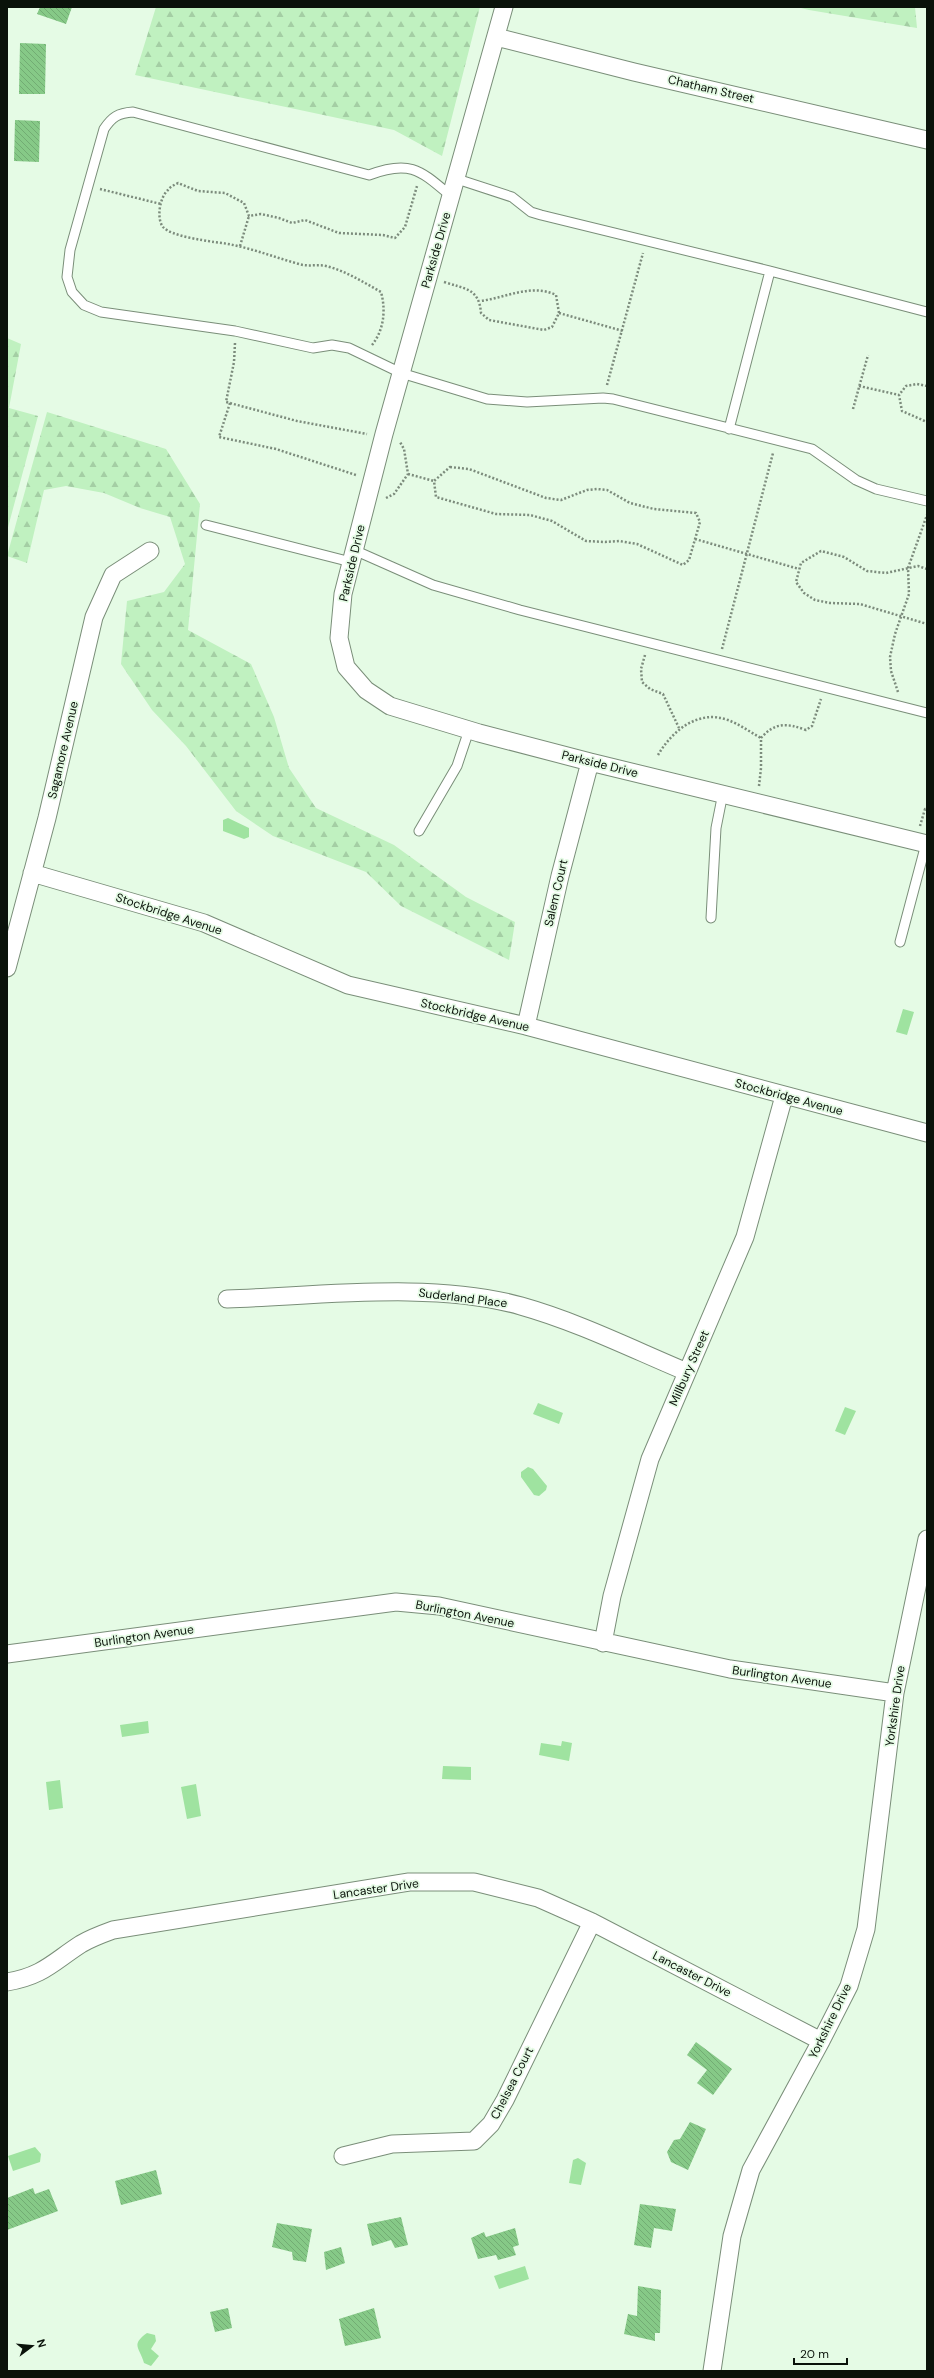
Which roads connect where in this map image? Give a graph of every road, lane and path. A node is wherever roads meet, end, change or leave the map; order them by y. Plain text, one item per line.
1 (504, 7) edge
2 (496, 36) junction
3 (927, 140) edge
4 (420, 172) junction
5 (457, 179) junction
6 (88, 186) junction
7 (452, 198) junction
8 (161, 204) junction
9 (249, 216) junction
10 (647, 241) junction
11 (240, 246) junction
12 (770, 271) junction
13 (428, 277) junction
14 (480, 300) junction
15 (927, 312) edge
16 (558, 313) junction
17 (235, 331) junction
18 (623, 331) junction
19 (365, 354) junction
20 (868, 355) dead end
21 (401, 373) junction
22 (860, 386) junction
23 (927, 386) edge
24 (899, 396) junction
25 (603, 398) junction
26 (230, 403) junction
27 (853, 409) dead end
28 (927, 422) edge
29 (729, 429) junction
30 (384, 434) junction
31 (776, 440) junction
32 (408, 474) junction
33 (434, 481) junction
34 (369, 492) junction
35 (927, 502) edge
36 (927, 514) edge
37 (206, 525) dead end
38 (695, 539) junction
39 (150, 551) dead end
40 (747, 554) junction
41 (353, 556) junction
42 (908, 568) junction
43 (799, 569) junction
44 (927, 569) edge
45 (901, 616) junction
46 (927, 624) edge
47 (649, 643) junction
48 (719, 661) junction
49 (824, 687) junction
50 (899, 706) junction
51 (927, 713) edge
52 (679, 728) junction
53 (469, 730) junction
54 (761, 738) junction
55 (658, 755) dead end
56 (590, 762) junction
57 (723, 793) junction
58 (755, 801) junction
59 (419, 831) dead end
60 (927, 844) edge
61 (32, 873) junction
62 (711, 918) dead end
63 (900, 942) dead end
64 (7, 968) edge
65 (526, 1026) junction
66 (784, 1096) junction
67 (927, 1133) edge
68 (227, 1299) dead end
69 (687, 1372) junction
70 (927, 1540) edge
71 (604, 1642) junction
72 (7, 1654) edge
73 (895, 1693) junction
74 (592, 1922) junction
75 (7, 1982) edge
76 (821, 2041) junction
77 (343, 2156) dead end
78 (712, 2371) edge

1 - 2 street, Parkside Drive
2 - 3 street, Chatham Street
2 - 5 street, Parkside Drive
4 - 6 lane
4 - 7 lane
4 - 9 path
5 - 7 street, Parkside Drive
5 - 10 lane
6 - 8 path
6 - 17 lane
7 - 13 street, Parkside Drive
8 - 9 path
8 - 11 path
9 - 11 path
10 - 12 lane
10 - 18 path
11 - 19 path
12 - 15 lane
12 - 29 lane
13 - 14 path
13 - 21 street, Parkside Drive
14 - 16 path
14 - 16 path
16 - 18 path
17 - 19 lane
17 - 26 path
18 - 25 path
19 - 21 lane
20 - 22 path
21 - 25 lane
21 - 30 street, Parkside Drive
22 - 24 path
22 - 27 path
23 - 24 path
24 - 28 path
25 - 29 lane
26 - 30 path
26 - 34 path
29 - 31 lane
30 - 32 path
30 - 34 street, Parkside Drive
31 - 35 lane
31 - 40 path
32 - 33 path
32 - 34 path
33 - 38 path
33 - 38 path
34 - 41 street, Parkside Drive
36 - 42 path
37 - 41 lane
38 - 40 path
39 - 61 street, Sagamore Avenue
40 - 43 path
40 - 48 path
41 - 47 lane
41 - 53 street, Parkside Drive
42 - 43 path
42 - 44 path
42 - 45 path
43 - 45 path
45 - 46 path
45 - 50 path
47 - 48 lane
47 - 52 path
48 - 49 lane
49 - 50 lane
49 - 54 path
50 - 51 lane
52 - 54 path
52 - 55 path
53 - 56 street, Parkside Drive
53 - 59 lane
54 - 58 path
56 - 57 street, Parkside Drive
56 - 65 street, Salem Court
57 - 58 street, Parkside Drive
57 - 62 lane
58 - 60 street, Parkside Drive
60 - 63 lane
61 - 64 street, Sagamore Avenue
61 - 65 street, Stockbridge Avenue
65 - 66 street, Stockbridge Avenue
66 - 67 street, Stockbridge Avenue
66 - 69 street, Millbury Street
68 - 69 street, Suderland Place
69 - 71 street, Millbury Street
70 - 73 street, Yorkshire Drive
71 - 72 street, Burlington Avenue
71 - 73 street, Burlington Avenue
73 - 76 street, Yorkshire Drive
74 - 75 street, Lancaster Drive
74 - 76 street, Lancaster Drive
74 - 77 street, Chelsea Court
76 - 78 street, Yorkshire Drive

